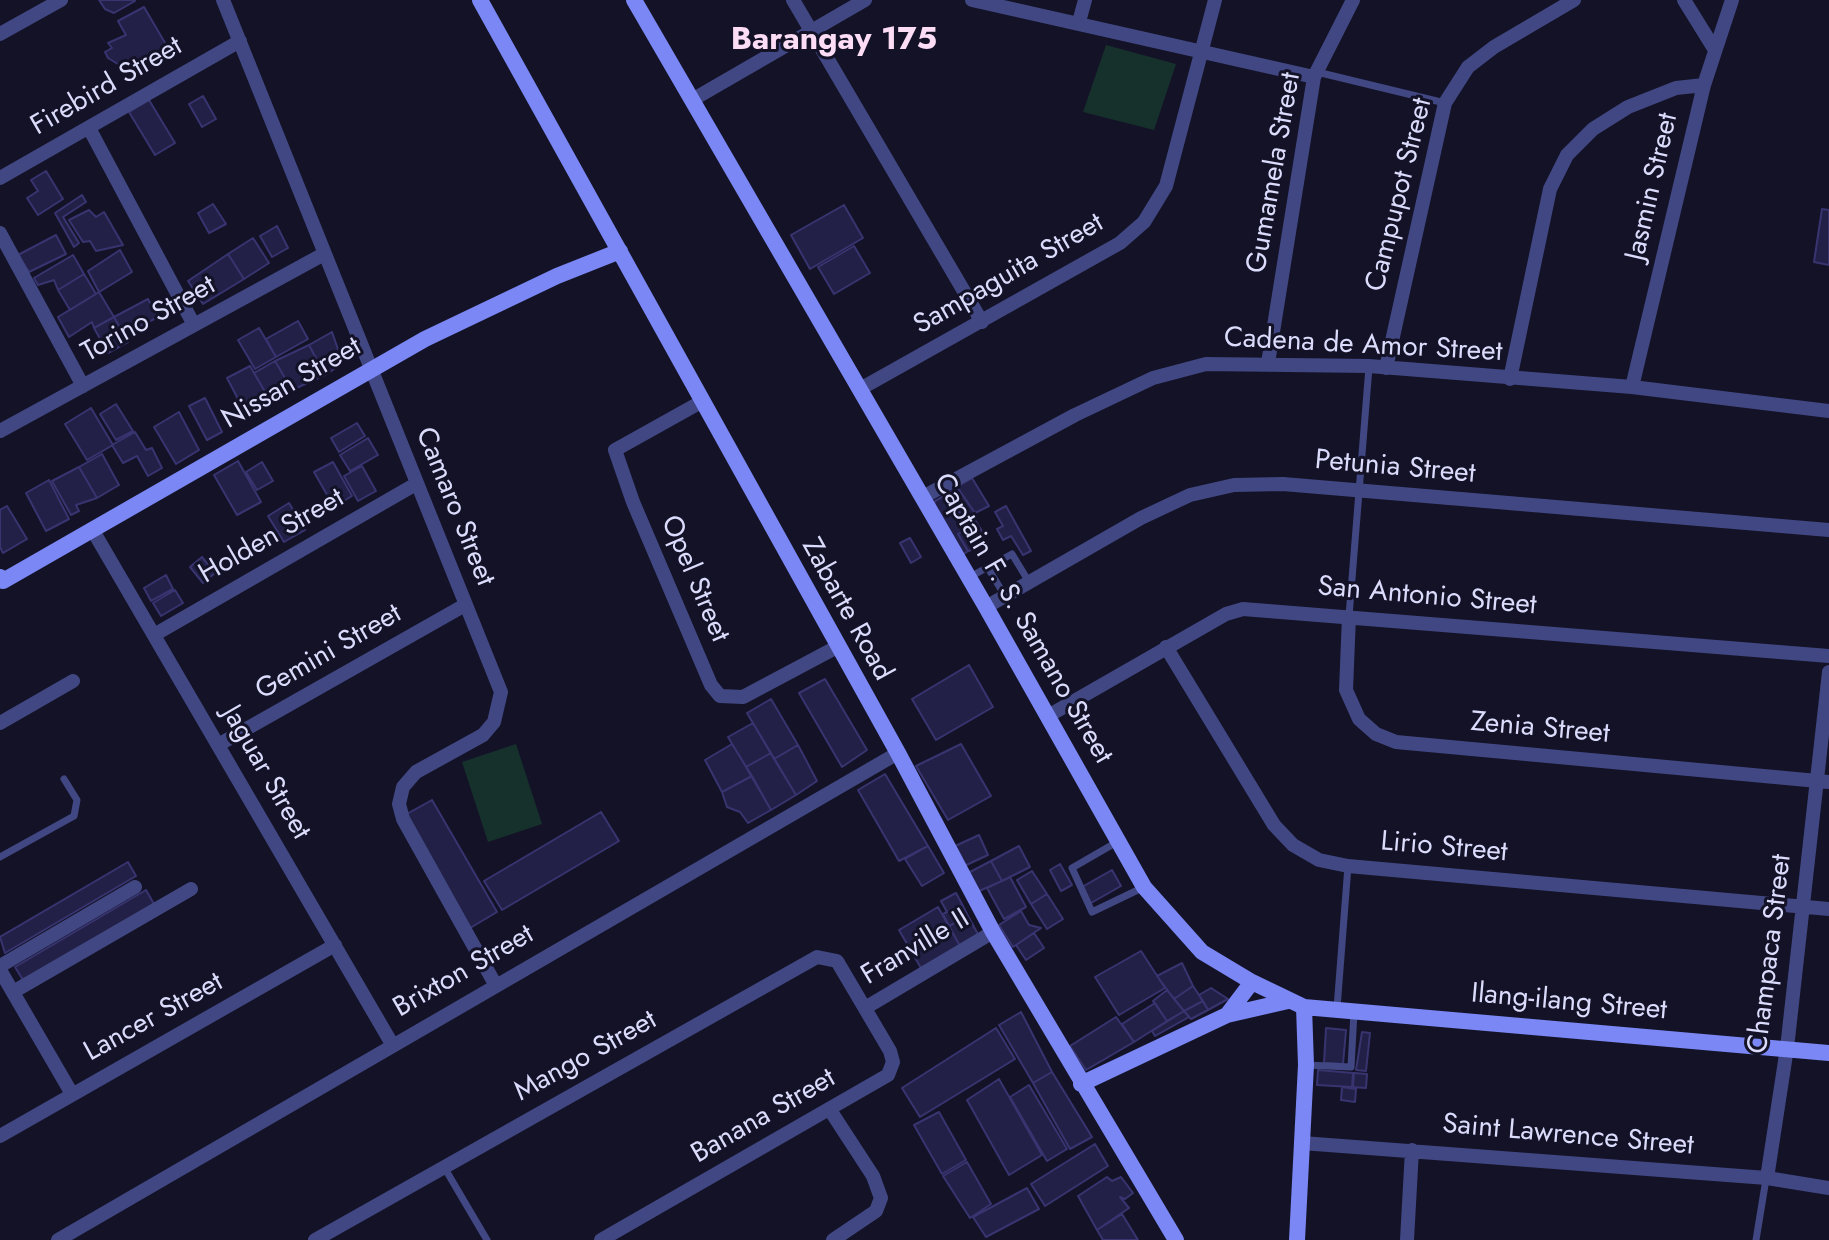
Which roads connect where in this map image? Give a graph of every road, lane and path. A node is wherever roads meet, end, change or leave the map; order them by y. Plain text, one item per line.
1 (61, 0) edge
2 (223, 0) edge
3 (480, 0) edge
4 (634, 0) edge
5 (793, 0) edge
6 (865, 0) edge
7 (972, 0) edge
8 (1085, 0) edge
9 (1215, 0) edge
10 (1353, 0) edge
11 (1574, 0) edge
12 (1684, 0) edge
13 (1732, 0) edge
14 (1079, 22) junction
15 (810, 32) junction
16 (0, 34) edge
17 (240, 41) junction
18 (1202, 50) junction
19 (1715, 50) junction
20 (1316, 75) junction
21 (1704, 85) junction
22 (692, 100) junction
23 (1445, 103) junction
24 (89, 128) junction
25 (0, 178) edge
26 (0, 233) edge
27 (620, 251) junction
28 (324, 254) junction
29 (982, 322) junction
30 (194, 325) junction
31 (1268, 363) junction
32 (1369, 366) junction
33 (372, 368) junction
34 (1386, 368) junction
35 (1510, 379) junction
36 (83, 386) junction
37 (1632, 387) junction
38 (860, 389) junction
39 (701, 402) junction
40 (1829, 411) edge
41 (0, 431) edge
42 (416, 484) junction
43 (1361, 491) junction
44 (923, 497) junction
45 (92, 529) junction
46 (1829, 530) edge
47 (988, 568) junction
48 (968, 578) junction
49 (1, 580) edge
50 (1029, 582) junction
51 (1005, 596) junction
52 (465, 605) junction
53 (986, 607) junction
54 (1349, 616) junction
55 (154, 635) junction
56 (837, 647) junction
57 (1166, 647) junction
58 (1829, 656) edge
59 (1829, 672) edge
60 (73, 681) dead end
61 (1048, 716) junction
62 (0, 723) edge
63 (218, 745) junction
64 (898, 753) junction
65 (64, 779) dead end
66 (1823, 781) edge
67 (1117, 842) junction
68 (0, 857) edge
69 (1348, 866) junction
70 (135, 887) dead end
71 (1144, 887) junction
72 (191, 889) dead end
73 (1803, 905) junction
74 (1829, 909) edge
75 (993, 932) junction
76 (335, 945) junction
77 (0, 968) edge
78 (1252, 982) junction
79 (495, 984) junction
80 (13, 992) junction
81 (1288, 1001) junction
82 (1304, 1007) junction
83 (865, 1008) junction
84 (1337, 1008) junction
85 (1355, 1010) junction
86 (1227, 1015) junction
87 (392, 1044) junction
88 (1787, 1048) junction
89 (1829, 1053) edge
90 (1306, 1065) junction
91 (1081, 1084) junction
92 (72, 1094) junction
93 (830, 1110) junction
94 (0, 1136) edge
95 (1302, 1143) junction
96 (1412, 1150) junction
97 (444, 1167) junction
98 (1767, 1178) junction
99 (1829, 1188) edge
100 (58, 1240) edge
101 (315, 1240) edge
102 (487, 1240) edge
103 (601, 1240) edge
104 (833, 1240) edge
105 (1176, 1240) edge
106 (1297, 1240) edge
107 (1407, 1240) edge
108 (1756, 1240) edge

1 - 16 street
2 - 17 street, Camaro Street
3 - 27 main road, Zabarte Road
4 - 22 main road, Captain F. S. Samano Street
5 - 15 street
6 - 15 street
7 - 14 street
8 - 14 street
9 - 18 street, Sampaguita Street
10 - 20 street, Gumamela Street
11 - 23 street, Campupot Street
12 - 19 street
13 - 19 street, Jasmin Street
14 - 18 street
15 - 22 street
15 - 29 street
17 - 24 street, Firebird Street
17 - 28 street, Camaro Street
18 - 20 street
18 - 29 street, Sampaguita Street
19 - 21 street, Jasmin Street
20 - 23 lane
20 - 31 street, Gumamela Street
21 - 35 street
21 - 37 street, Jasmin Street
22 - 38 main road, Captain F. S. Samano Street
23 - 34 street, Campupot Street
24 - 25 street, Firebird Street
24 - 30 street
26 - 36 street
27 - 33 main road, Nissan Street
27 - 39 main road, Zabarte Road
28 - 30 street, Torino Street
28 - 33 street, Camaro Street
29 - 38 street, Sampaguita Street
30 - 36 street, Torino Street
31 - 32 street, Cadena de Amor Street
31 - 44 street, Cadena de Amor Street
32 - 34 street, Cadena de Amor Street
32 - 43 lane
33 - 42 street, Camaro Street
33 - 45 main road, Nissan Street
34 - 35 street, Cadena de Amor Street
35 - 37 street, Cadena de Amor Street
36 - 41 street, Torino Street
37 - 40 street, Cadena de Amor Street
38 - 44 main road, Captain F. S. Samano Street
39 - 56 main road, Zabarte Road
39 - 56 street, Opel Street
42 - 52 street, Camaro Street
42 - 55 street, Holden Street
43 - 46 street, Petunia Street
43 - 50 street, Petunia Street
43 - 54 lane
44 - 48 main road, Captain F. S. Samano Street
45 - 49 main road, Nissan Street
45 - 55 street, Jaguar Street
47 - 48 lane
47 - 50 lane
47 - 51 lane
48 - 53 main road, Captain F. S. Samano Street
50 - 51 street, Petunia Street
51 - 53 street, Petunia Street
52 - 63 street, Gemini Street
52 - 79 street, Camaro Street
53 - 61 main road, Captain F. S. Samano Street
54 - 57 street, San Antonio Street
54 - 58 street, San Antonio Street
54 - 66 street, Zenia Street
55 - 63 street, Jaguar Street
56 - 64 main road, Zabarte Road
57 - 61 street, San Antonio Street
57 - 69 street, Lirio Street
59 - 66 street, Champaca Street
60 - 62 street
61 - 67 main road, Captain F. S. Samano Street
63 - 76 street, Jaguar Street
64 - 75 main road, Zabarte Road
64 - 79 street, Brixton Street
65 - 68 lane
66 - 73 street, Champaca Street
67 - 71 main road, Captain F. S. Samano Street
67 - 71 lane
69 - 73 street, Lirio Street
69 - 84 lane
70 - 77 street
71 - 78 main road, Captain F. S. Samano Street
72 - 80 street
73 - 74 street, Lirio Street
73 - 88 street, Champaca Street
75 - 83 street, Franville II
75 - 91 main road, Zabarte Road
76 - 87 street, Jaguar Street
76 - 92 street, Lancer Street
77 - 80 street
78 - 81 main road, Captain F. S. Samano Street
78 - 86 main road
79 - 87 street, Brixton Street
80 - 92 street
81 - 82 main road, Captain F. S. Samano Street
81 - 86 main road
82 - 84 main road, Ilang-ilang Street
82 - 90 main road
83 - 93 street, Banana Street
83 - 97 street, Mango Street
84 - 85 main road, Ilang-ilang Street
85 - 88 main road, Ilang-ilang Street
85 - 90 lane
86 - 91 main road
87 - 100 street, Brixton Street
88 - 89 main road, Ilang-ilang Street
88 - 98 street, Champaca Street
90 - 95 main road
91 - 105 main road, Zabarte Road
92 - 94 street, Lancer Street
93 - 103 street, Banana Street
93 - 104 street
95 - 96 street, Saint Lawrence Street
95 - 106 main road
96 - 98 street, Saint Lawrence Street
96 - 107 street
97 - 101 street, Mango Street
97 - 102 lane
98 - 99 street, Saint Lawrence Street
98 - 108 lane, Champaca Street

